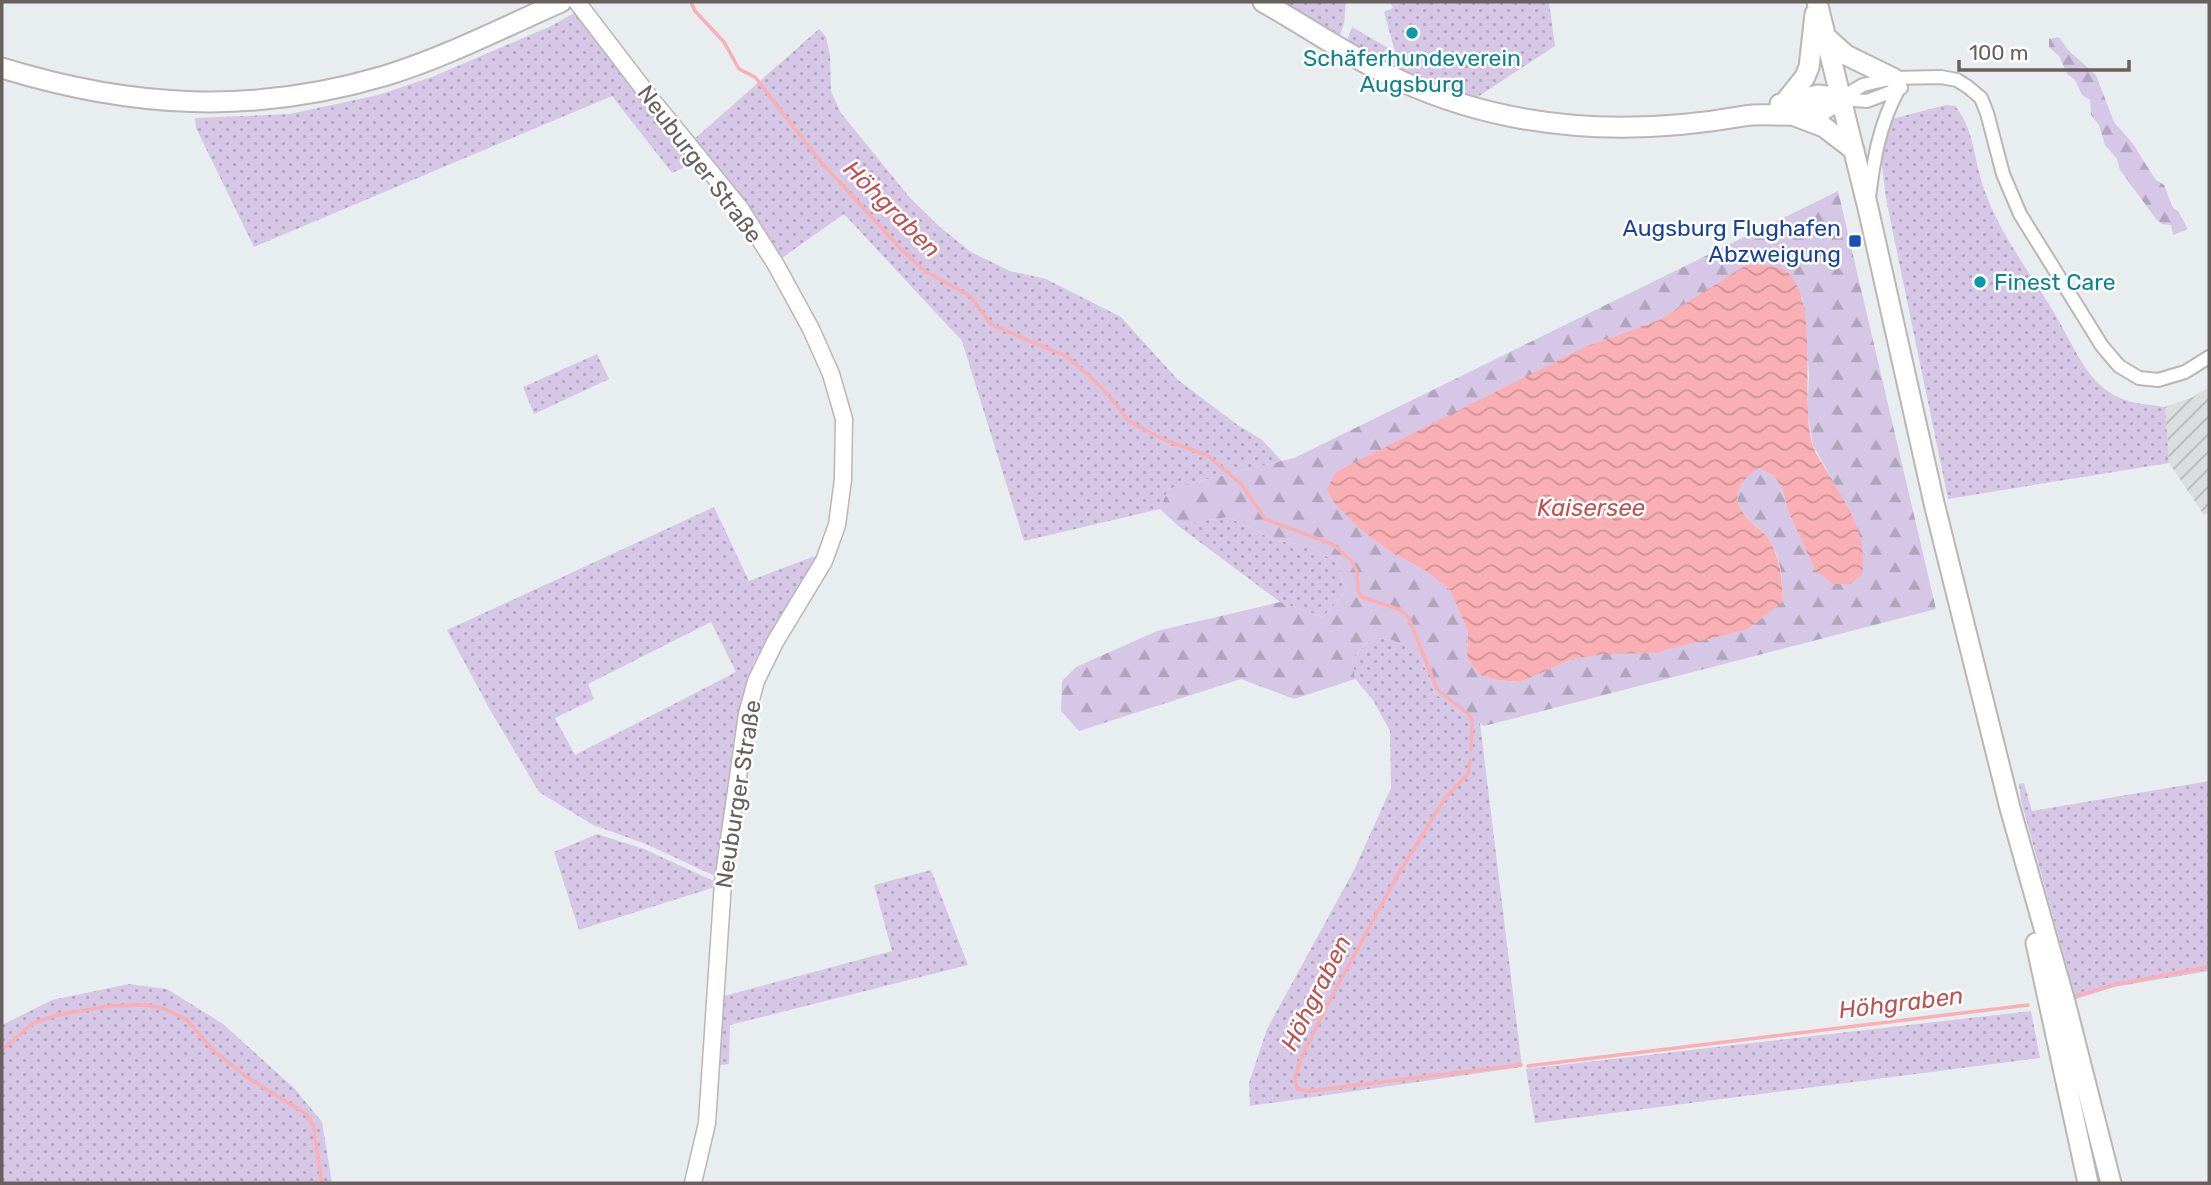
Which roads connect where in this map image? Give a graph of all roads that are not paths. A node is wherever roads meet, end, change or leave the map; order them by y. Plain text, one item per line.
1 (561, 2) edge
2 (577, 2) edge
3 (1263, 2) edge
4 (1817, 2) edge
5 (1825, 36) junction
6 (2, 68) edge
7 (1896, 84) junction
8 (1841, 99) junction
9 (1789, 109) junction
10 (1854, 150) junction
11 (1868, 208) junction
12 (2209, 357) edge
13 (2010, 808) junction
14 (693, 1183) edge
15 (2088, 1183) edge
16 (2111, 1183) edge

1 - 6 main road
2 - 14 street, Neuburger Straße
3 - 9 main road
4 - 5 main road
4 - 9 main road
5 - 7 main road
5 - 8 main road
7 - 8 street
7 - 11 street
7 - 12 street
8 - 9 main road
8 - 10 main road
9 - 10 main road
10 - 11 main road
11 - 13 main road
13 - 15 main road
13 - 16 main road

